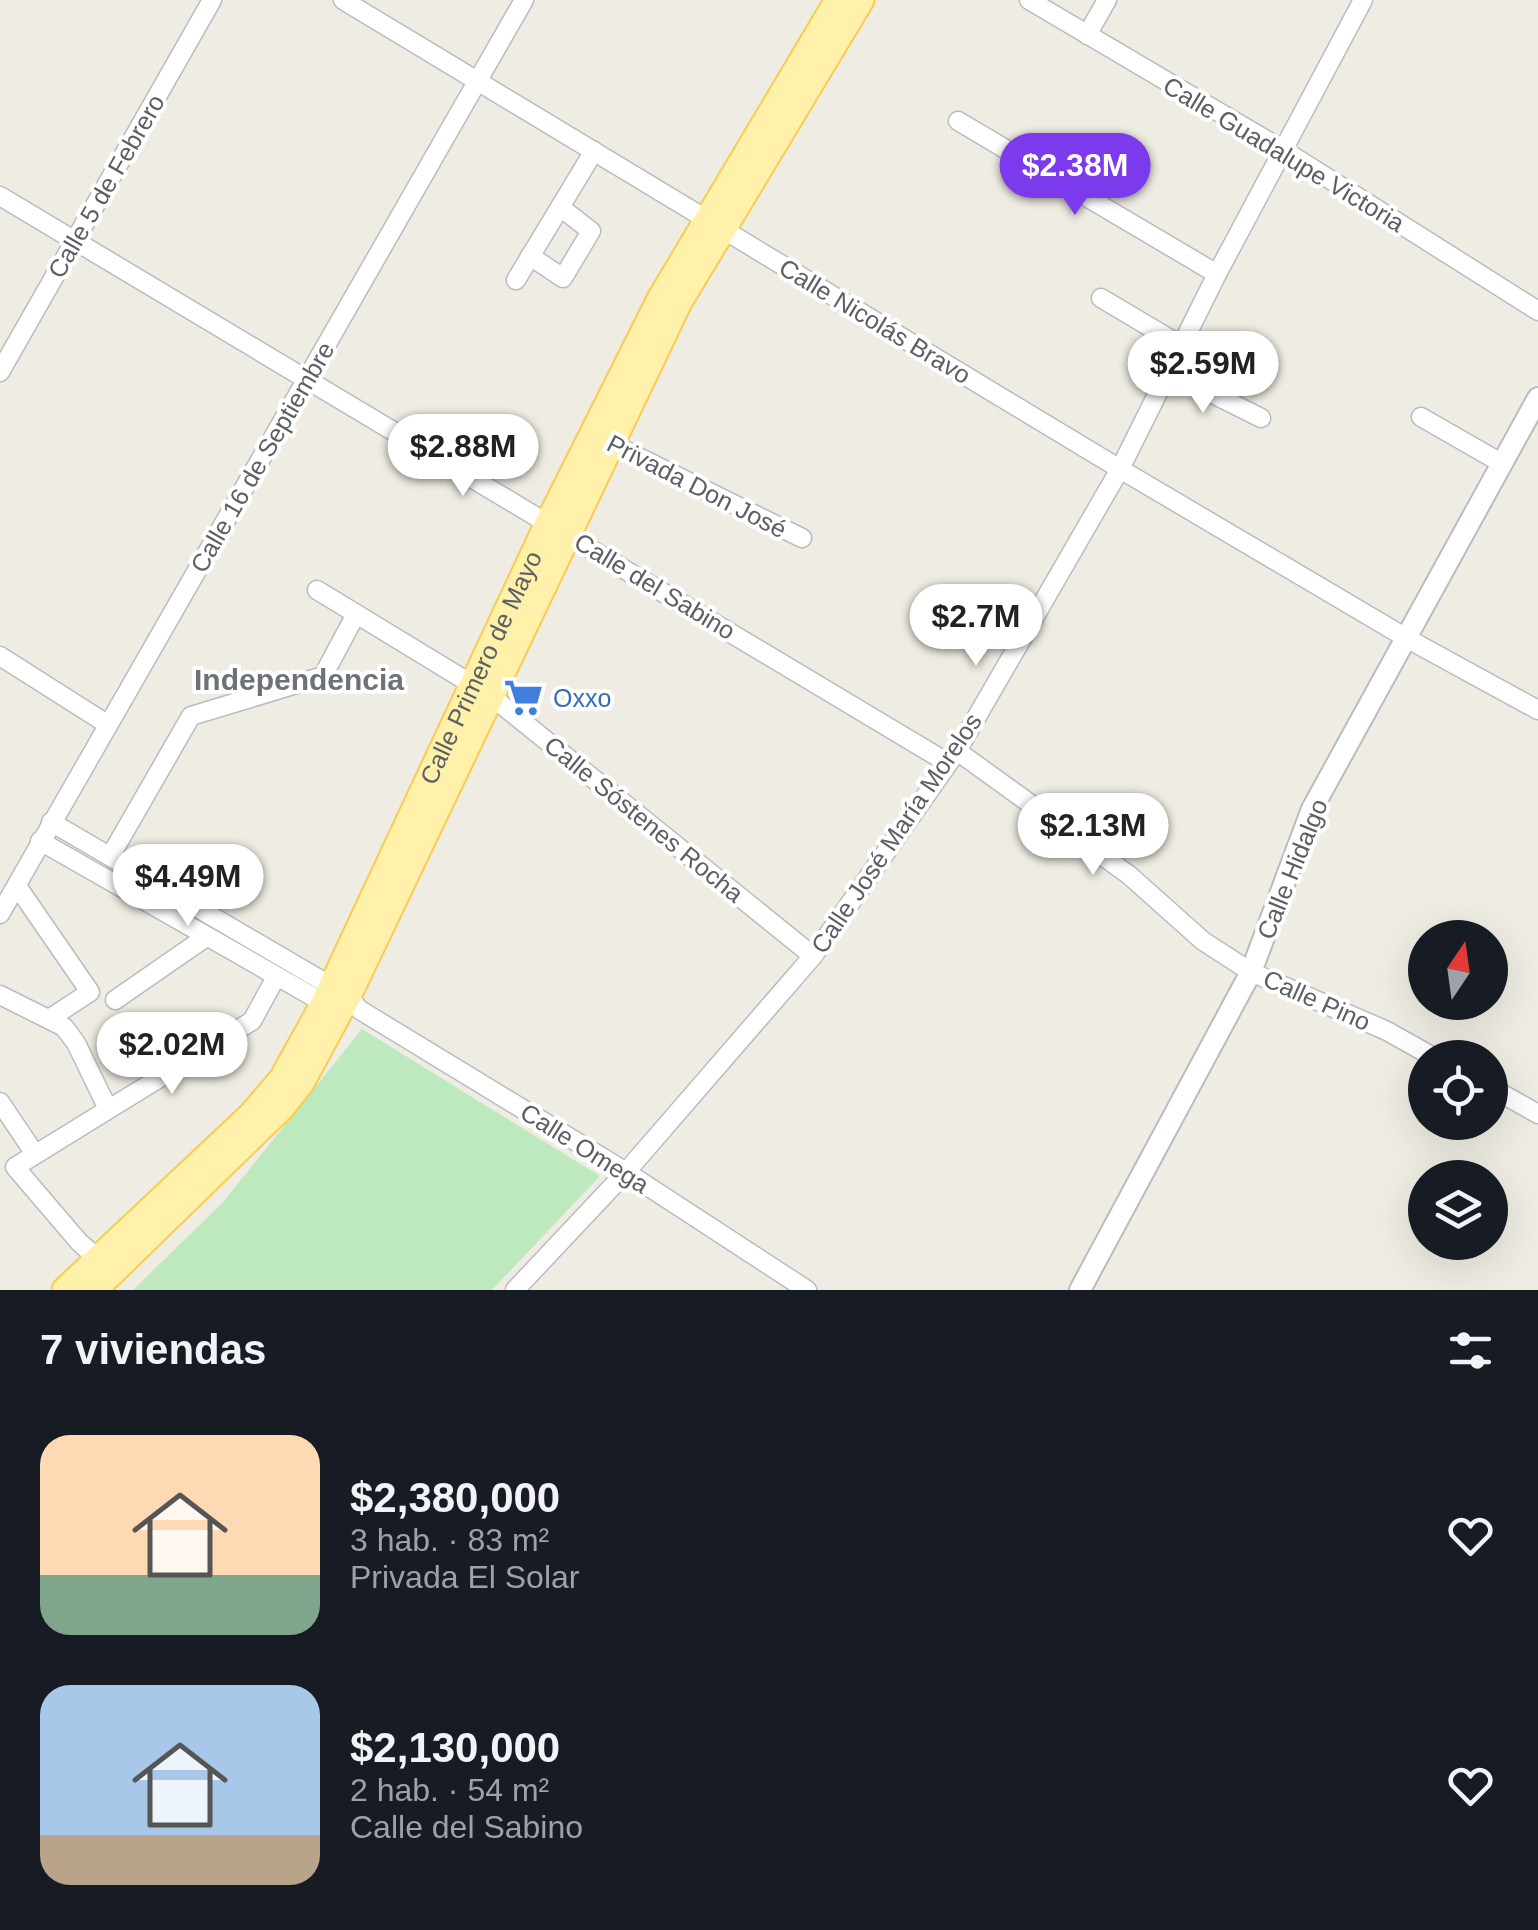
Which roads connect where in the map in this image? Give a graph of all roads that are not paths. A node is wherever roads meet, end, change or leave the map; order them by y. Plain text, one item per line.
1 (212, 0) edge
2 (343, 0) edge
3 (524, 0) edge
4 (838, 0) edge
5 (861, 0) edge
6 (1029, 0) edge
7 (1107, 0) edge
8 (1363, 0) edge
9 (1087, 35) junction
10 (478, 82) junction
11 (958, 121) dead end
12 (594, 151) junction
13 (1285, 152) junction
14 (0, 196) edge
15 (560, 208) junction
16 (713, 223) junction
17 (76, 240) junction
18 (530, 256) junction
19 (1216, 274) junction
20 (516, 280) dead end
21 (1101, 298) dead end
22 (1538, 311) edge
23 (1180, 345) junction
24 (0, 372) edge
25 (1167, 372) junction
26 (308, 378) junction
27 (1538, 398) edge
28 (1422, 417) dead end
29 (1261, 418) dead end
30 (601, 438) junction
31 (1502, 464) junction
32 (1120, 469) junction
33 (557, 528) junction
34 (802, 538) dead end
35 (317, 590) dead end
36 (356, 614) junction
37 (1408, 639) junction
38 (0, 656) edge
39 (481, 690) junction
40 (1538, 710) edge
41 (106, 724) junction
42 (952, 757) junction
43 (51, 822) junction
44 (40, 841) junction
45 (110, 855) junction
46 (17, 886) junction
47 (0, 914) edge
48 (206, 937) junction
49 (814, 956) junction
50 (1251, 972) junction
51 (276, 978) junction
52 (0, 995) edge
53 (115, 1000) dead end
54 (340, 1001) junction
55 (49, 1019) junction
56 (1408, 1043) edge
57 (1508, 1098) edge
58 (0, 1102) edge
59 (108, 1109) junction
60 (1538, 1114) edge
61 (35, 1154) junction
62 (626, 1172) junction
63 (108, 1266) junction
64 (65, 1290) edge
65 (94, 1290) edge
66 (516, 1290) edge
67 (807, 1290) edge
68 (1080, 1290) edge

1 - 17 street, Calle 5 de Febrero
2 - 10 street, Calle Nicolás Bravo
3 - 10 street, Calle 16 de Septiembre
4 - 16 main road, Calle Primero de Mayo
5 - 16 main road, Calle Primero de Mayo
6 - 9 street, Calle Guadalupe Victoria
7 - 9 street
8 - 13 street, Calle José María Morelos
9 - 13 street, Calle Guadalupe Victoria
10 - 12 street, Calle Nicolás Bravo
10 - 26 street, Calle 16 de Septiembre
11 - 19 street
12 - 15 street
12 - 16 street, Calle Nicolás Bravo
13 - 19 street, Calle José María Morelos
13 - 22 street, Calle Guadalupe Victoria
14 - 17 street, Calle del Sabino
15 - 18 street
15 - 18 street
16 - 30 main road, Calle Primero de Mayo
16 - 32 street, Calle Nicolás Bravo
17 - 24 street, Calle 5 de Febrero
17 - 26 street, Calle del Sabino
18 - 20 street
19 - 23 street, Calle José María Morelos
21 - 23 street
23 - 25 street, Calle José María Morelos
25 - 29 street
25 - 32 street, Calle José María Morelos
26 - 33 street, Calle del Sabino
26 - 41 street, Calle 16 de Septiembre
27 - 31 street, Calle Hidalgo
28 - 31 street
30 - 33 main road, Calle Primero de Mayo
30 - 34 street, Privada Don José
31 - 37 street, Calle Hidalgo
32 - 37 street, Calle Nicolás Bravo
32 - 42 street, Calle José María Morelos
33 - 39 main road, Calle Primero de Mayo
33 - 42 street, Calle del Sabino
35 - 36 street, Calle Sóstenes Rocha
36 - 39 street, Calle Sóstenes Rocha
36 - 45 street
37 - 40 street, Calle Nicolás Bravo
37 - 50 street, Calle Hidalgo
38 - 41 street
39 - 49 street, Calle Sóstenes Rocha
39 - 54 main road, Calle Primero de Mayo
41 - 43 street, Calle 16 de Septiembre
42 - 49 street, Calle José María Morelos
42 - 50 street, Calle del Sabino
43 - 44 street, Calle 16 de Septiembre
43 - 45 street, Calle Omega
44 - 46 street, Calle 16 de Septiembre
44 - 48 street, Calle Omega
45 - 54 street, Calle Omega
46 - 47 street, Calle 16 de Septiembre
46 - 55 street
48 - 51 street, Calle Omega
48 - 53 street
49 - 62 street, Calle José María Morelos
50 - 56 street, Calle Pino
50 - 68 street, Calle Hidalgo
51 - 54 street, Calle Omega
51 - 59 street
52 - 55 street
54 - 62 street, Calle Omega
54 - 63 main road, Calle Primero de Mayo
55 - 59 street
57 - 60 street
58 - 61 street
59 - 61 street
61 - 63 street
62 - 66 street, Calle José María Morelos
62 - 67 street, Calle Omega
63 - 64 main road, Calle Primero de Mayo
63 - 65 main road, Calle Primero de Mayo

